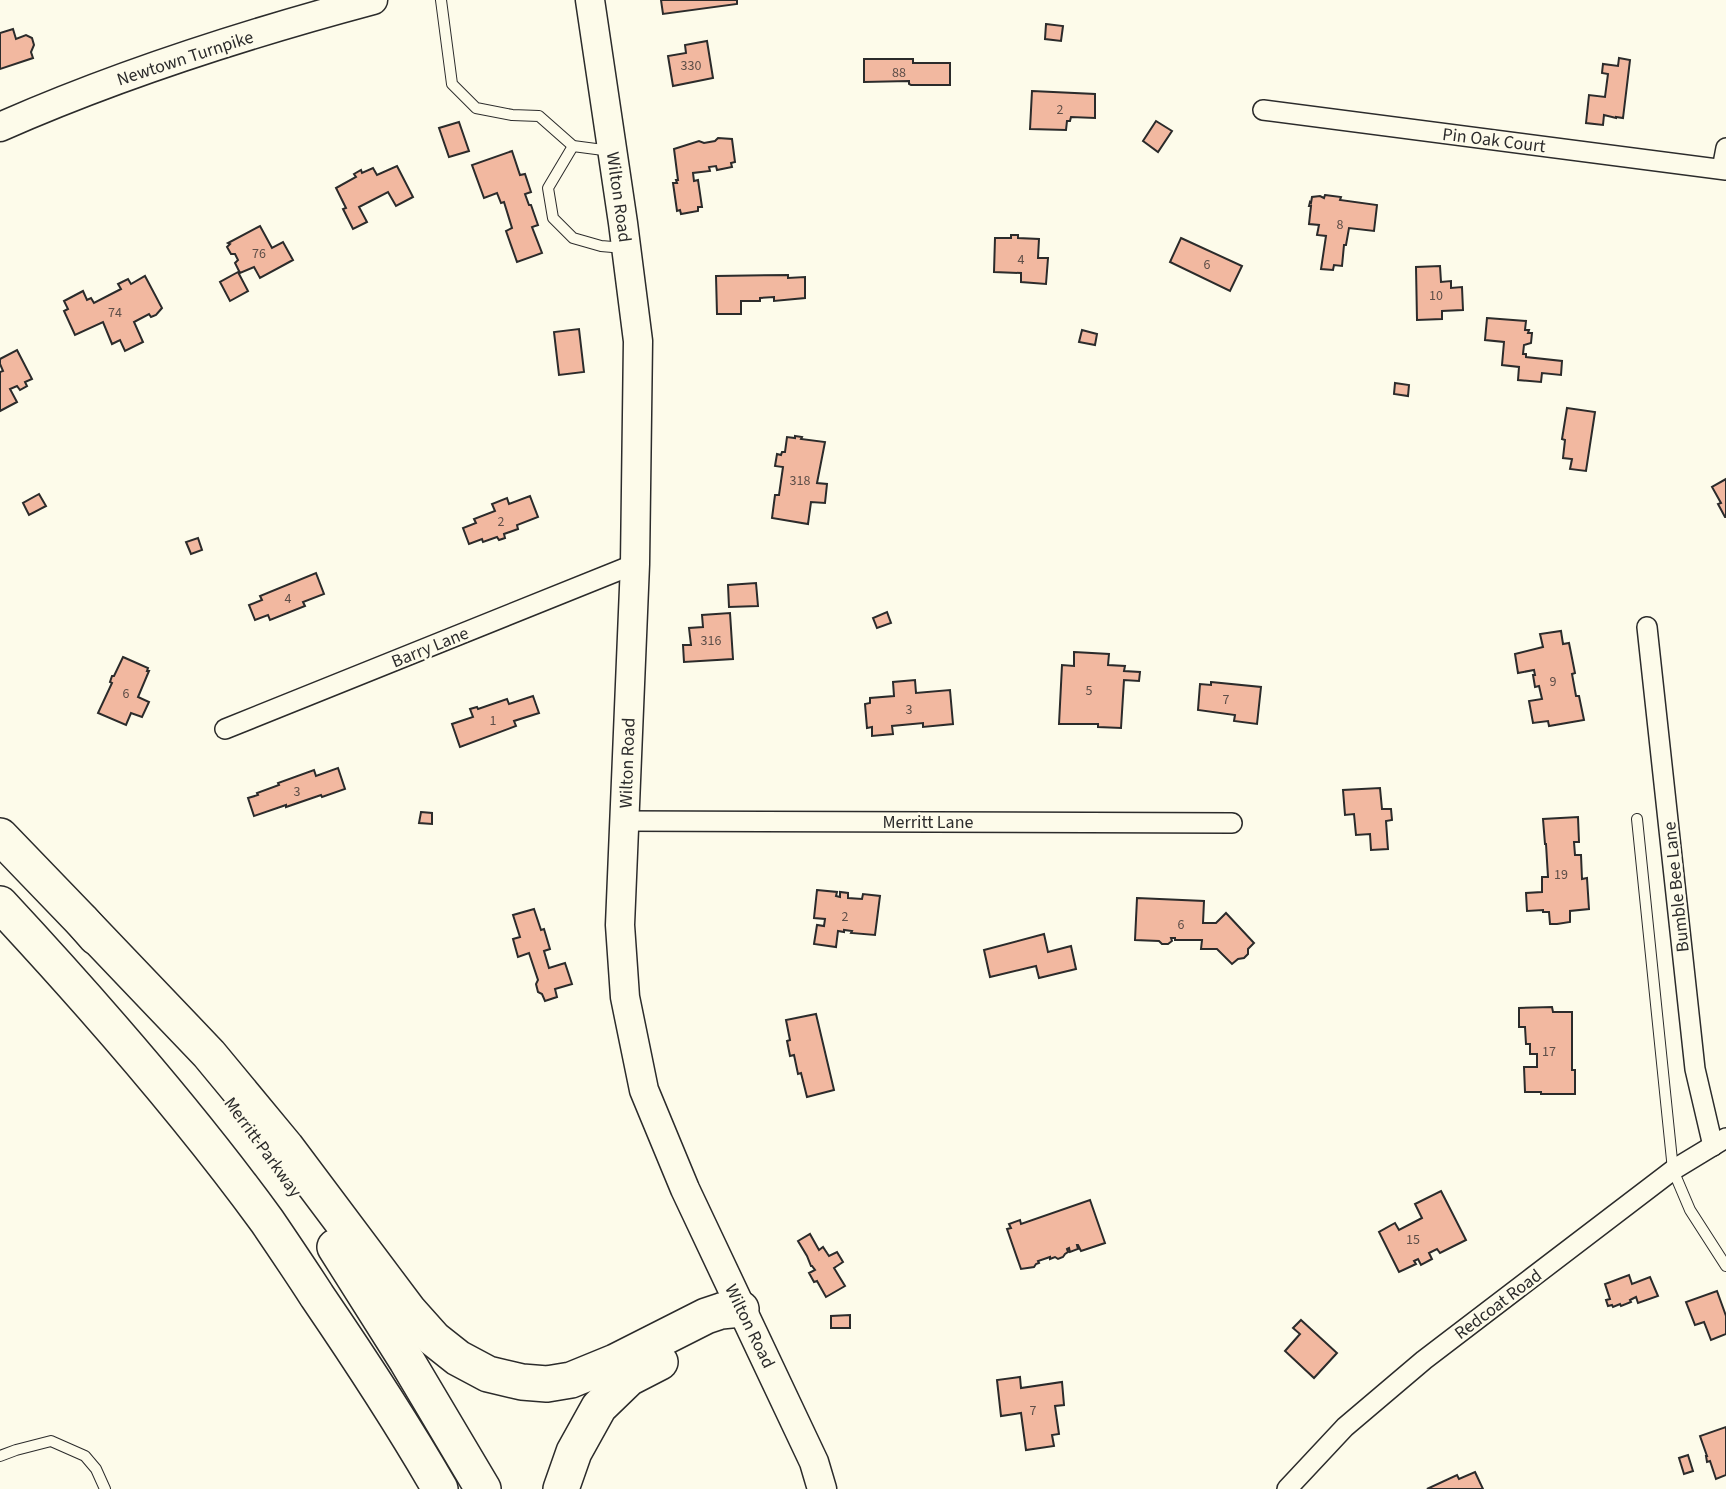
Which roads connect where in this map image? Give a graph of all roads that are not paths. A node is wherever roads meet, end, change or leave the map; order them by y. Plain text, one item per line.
1 (373, 0) edge
2 (441, 0) edge
3 (590, 0) edge
4 (1263, 110) dead end
5 (0, 127) edge
6 (573, 146) junction
7 (1726, 148) edge
8 (612, 151) junction
9 (1724, 169) edge
10 (626, 248) junction
11 (635, 564) junction
12 (1647, 627) dead end
13 (225, 729) dead end
14 (1637, 819) dead end
15 (624, 821) junction
16 (1232, 823) dead end
17 (0, 836) edge
18 (0, 904) edge
19 (82, 920) junction
20 (1719, 1142) edge
21 (1673, 1170) junction
22 (1726, 1266) edge
23 (741, 1309) junction
24 (0, 1457) edge
25 (105, 1489) edge
26 (440, 1489) edge
27 (483, 1489) edge
28 (561, 1489) edge
29 (822, 1489) edge
30 (1287, 1489) edge

1 - 5 main road, Newtown Turnpike
2 - 6 lane
3 - 8 main road, Wilton Road
4 - 9 street, Pin Oak Court
6 - 8 lane
6 - 10 lane
7 - 9 street
8 - 10 main road, Wilton Road
10 - 11 main road, Wilton Road
11 - 13 street, Barry Lane
11 - 15 main road, Wilton Road
12 - 20 street, Bumble Bee Lane
14 - 21 lane
15 - 16 street, Merritt Lane
15 - 23 main road, Wilton Road
17 - 19 highway, Merritt Parkway
18 - 26 highway
19 - 23 highway
19 - 27 highway, Merritt Parkway
20 - 21 street, Redcoat Road
21 - 22 lane
21 - 30 street, Redcoat Road
23 - 28 highway
23 - 29 main road, Wilton Road
24 - 25 lane

